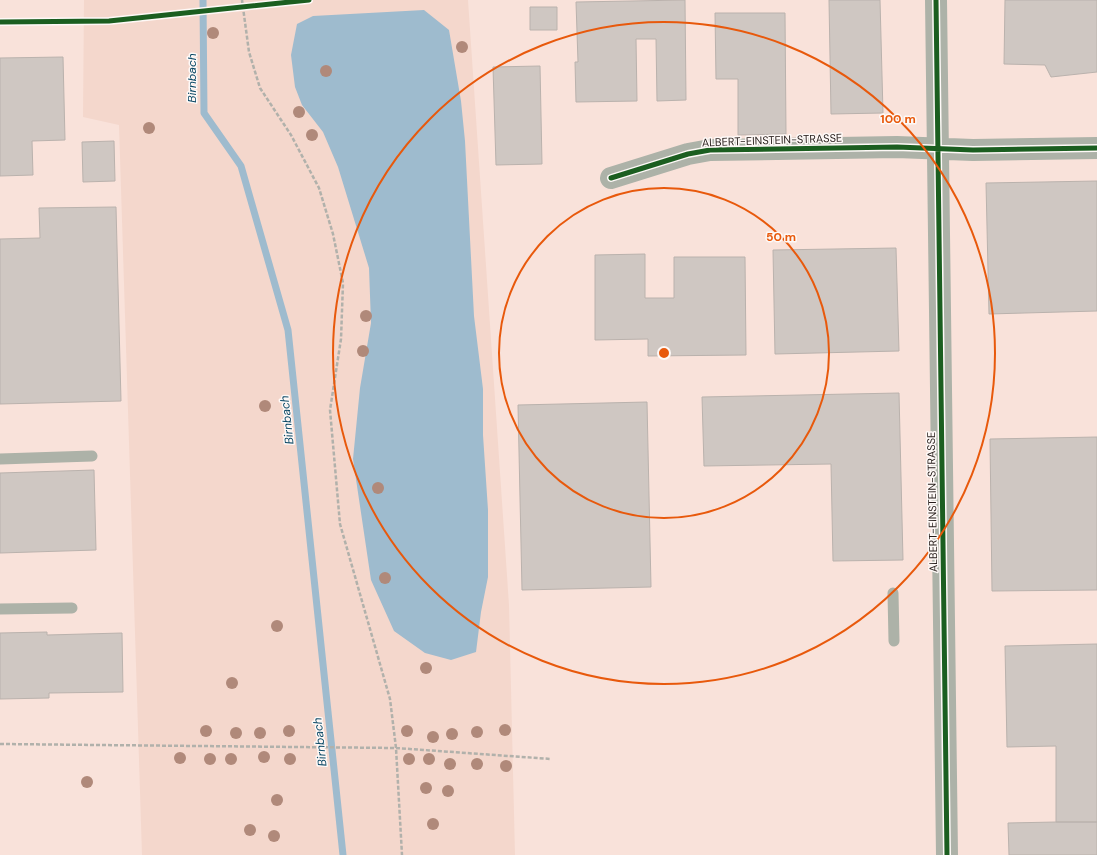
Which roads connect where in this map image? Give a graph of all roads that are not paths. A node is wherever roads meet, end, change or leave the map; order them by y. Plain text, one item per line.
1 (936, 0) edge
2 (938, 148) junction
3 (1097, 148) edge
4 (611, 178) dead end
5 (92, 456) dead end
6 (0, 459) edge
7 (893, 593) dead end
8 (0, 608) edge
9 (72, 608) dead end
10 (894, 641) dead end
11 (946, 855) edge

1 - 2 street, ALBERT-EINSTEIN-STRASSE
2 - 3 street, ALBERT-EINSTEIN-STRASSE
2 - 4 street, ALBERT-EINSTEIN-STRASSE
2 - 11 street, ALBERT-EINSTEIN-STRASSE
5 - 6 lane
7 - 10 lane
8 - 9 lane

